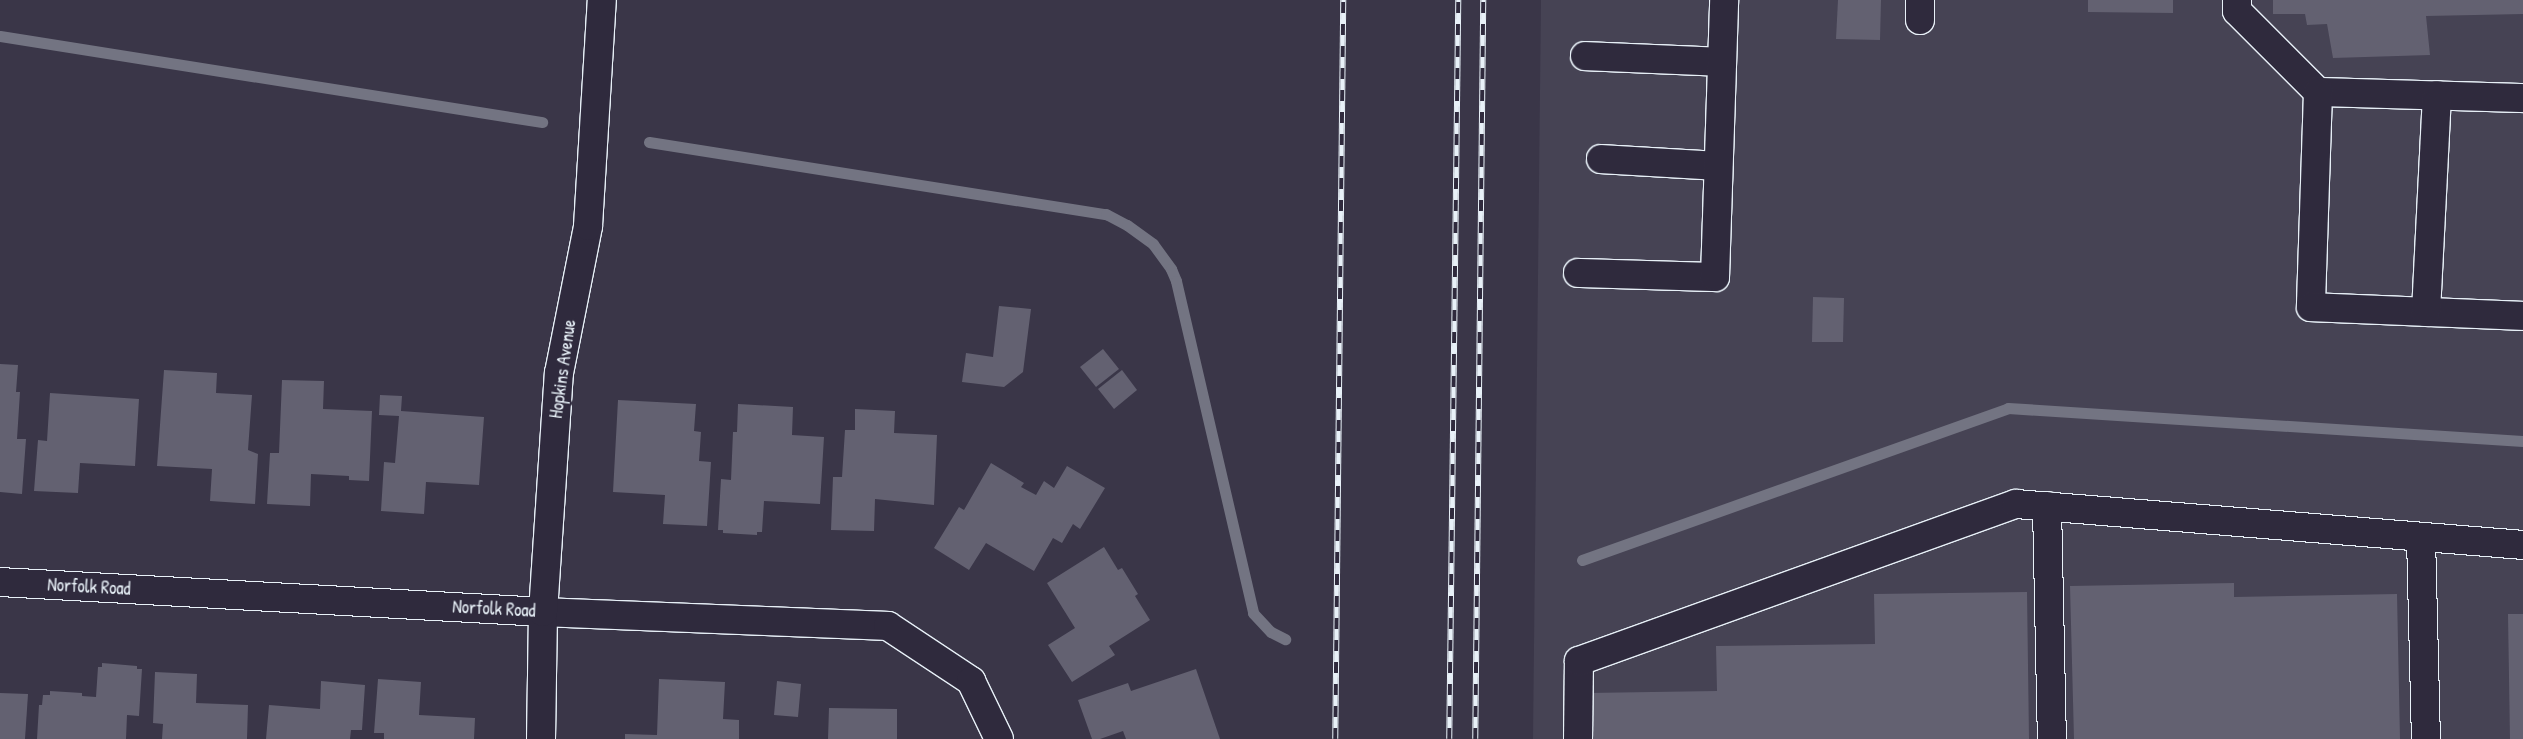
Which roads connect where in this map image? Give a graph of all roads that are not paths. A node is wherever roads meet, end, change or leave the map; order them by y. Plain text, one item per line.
1 (602, 0) edge
2 (1724, 0) edge
3 (2238, 0) edge
4 (1585, 56) dead end
5 (1722, 62) junction
6 (2318, 92) junction
7 (2436, 95) junction
8 (2523, 98) edge
9 (1601, 159) dead end
10 (1718, 166) junction
11 (1578, 273) dead end
12 (2426, 312) junction
13 (2523, 316) edge
14 (2047, 506) junction
15 (2420, 537) junction
16 (2523, 545) edge
17 (0, 582) edge
18 (543, 612) junction
19 (542, 739) edge
20 (999, 739) edge
21 (1578, 739) edge
22 (2052, 739) edge
23 (2426, 739) edge

1 - 18 street, Hopkins Avenue
2 - 5 street
3 - 6 street
4 - 5 street
5 - 10 street
6 - 7 street
6 - 12 street
7 - 8 street
7 - 12 street
9 - 10 street
10 - 11 street
12 - 13 street
14 - 15 street
14 - 21 street
14 - 22 street
15 - 16 street
15 - 23 street
17 - 18 street, Norfolk Road
18 - 19 street, Hopkins Avenue
18 - 20 street, Norfolk Road

